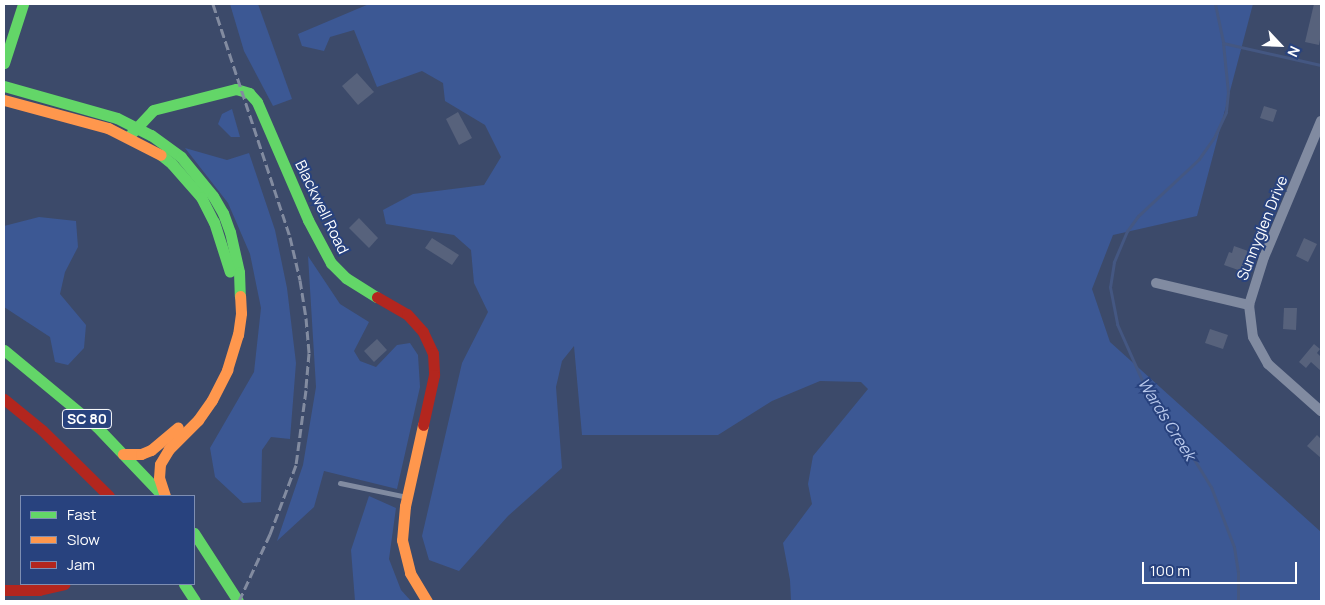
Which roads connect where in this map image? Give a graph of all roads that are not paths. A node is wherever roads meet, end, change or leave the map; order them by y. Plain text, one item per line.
1 (23, 4) edge
2 (4, 63) edge
3 (4, 86) edge
4 (4, 100) edge
5 (1321, 121) edge
6 (132, 132) junction
7 (1317, 147) edge
8 (1156, 283) dead end
9 (1249, 306) junction
10 (4, 350) edge
11 (4, 399) edge
12 (1321, 411) edge
13 (123, 454) junction
14 (340, 483) dead end
15 (108, 495) edge
16 (163, 495) edge
17 (164, 495) edge
18 (407, 498) junction
19 (195, 536) edge
20 (4, 580) edge
21 (20, 581) edge
22 (60, 585) edge
23 (185, 585) edge
24 (4, 590) edge
25 (195, 601) edge
26 (238, 601) edge
27 (427, 601) edge

1 - 2 main road
3 - 6 main road
4 - 6 main road
5 - 7 street, Sunnyglen Drive
6 - 13 main road
6 - 17 main road
6 - 18 main road, Blackwell Road
7 - 9 street, Sunnyglen Drive
8 - 9 street
9 - 12 street, Sunnyglen Drive
10 - 13 main road, SC 80
11 - 15 main road, SC 80
13 - 16 main road, SC 80
14 - 18 lane
18 - 27 main road, Blackwell Road
19 - 26 main road
20 - 21 main road
22 - 24 main road
23 - 25 main road

